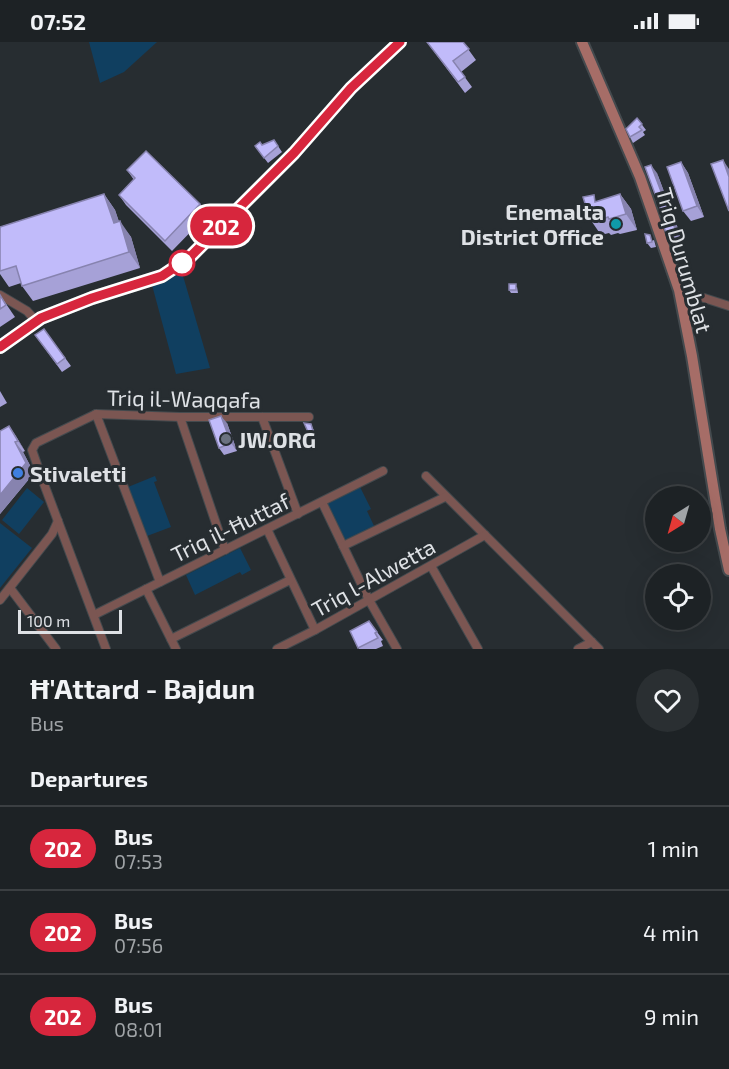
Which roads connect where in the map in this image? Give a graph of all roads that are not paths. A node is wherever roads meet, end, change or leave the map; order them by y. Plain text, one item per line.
1 (400, 42) edge
2 (582, 42) edge
3 (678, 290) junction
4 (0, 295) edge
5 (729, 306) edge
6 (36, 321) junction
7 (0, 347) edge
8 (96, 414) junction
9 (180, 417) junction
10 (262, 417) junction
11 (309, 417) dead end
12 (383, 471) dead end
13 (426, 476) dead end
14 (445, 497) junction
15 (322, 502) junction
16 (298, 514) junction
17 (58, 521) junction
18 (267, 529) junction
19 (52, 534) junction
20 (486, 535) junction
21 (64, 536) junction
22 (343, 546) junction
23 (225, 550) junction
24 (432, 566) junction
25 (729, 570) edge
26 (290, 580) junction
27 (160, 582) junction
28 (10, 588) junction
29 (146, 589) junction
30 (0, 600) edge
31 (369, 600) junction
32 (94, 615) junction
33 (315, 630) junction
34 (171, 639) junction
35 (592, 642) junction
36 (56, 649) edge
37 (106, 649) edge
38 (176, 649) edge
39 (277, 649) edge
40 (397, 649) edge
41 (478, 649) edge
42 (578, 649) edge
43 (599, 649) edge

1 - 6 street
2 - 3 street, Triq Durumblat
3 - 5 street
3 - 25 street, Triq Durumblat
4 - 6 street
6 - 7 street
8 - 9 street, Triq il-Waqqafa
8 - 17 street, Triq il-Waqqafa
8 - 27 street
9 - 10 street, Triq il-Waqqafa
9 - 23 street
10 - 11 street, Triq il-Waqqafa
10 - 16 street
12 - 15 street, Triq il-Ħuttaf
13 - 14 street
14 - 20 street
14 - 22 street
15 - 16 street, Triq il-Ħuttaf
15 - 22 street
16 - 18 street, Triq il-Ħuttaf
17 - 19 street
17 - 21 street
18 - 23 street, Triq il-Ħuttaf
18 - 26 street
19 - 21 street
19 - 28 street
20 - 24 street, Triq l-Alwetta
20 - 35 street
21 - 32 street
22 - 31 street
23 - 27 street, Triq il-Ħuttaf
24 - 31 street, Triq l-Alwetta
24 - 41 street
26 - 33 street
26 - 34 street
27 - 29 street, Triq il-Ħuttaf
28 - 30 street
28 - 36 street
29 - 32 street, Triq il-Ħuttaf
29 - 34 street
31 - 33 street, Triq l-Alwetta
31 - 40 street
32 - 37 street
33 - 39 street, Triq l-Alwetta
34 - 38 street
35 - 42 street
35 - 43 street

